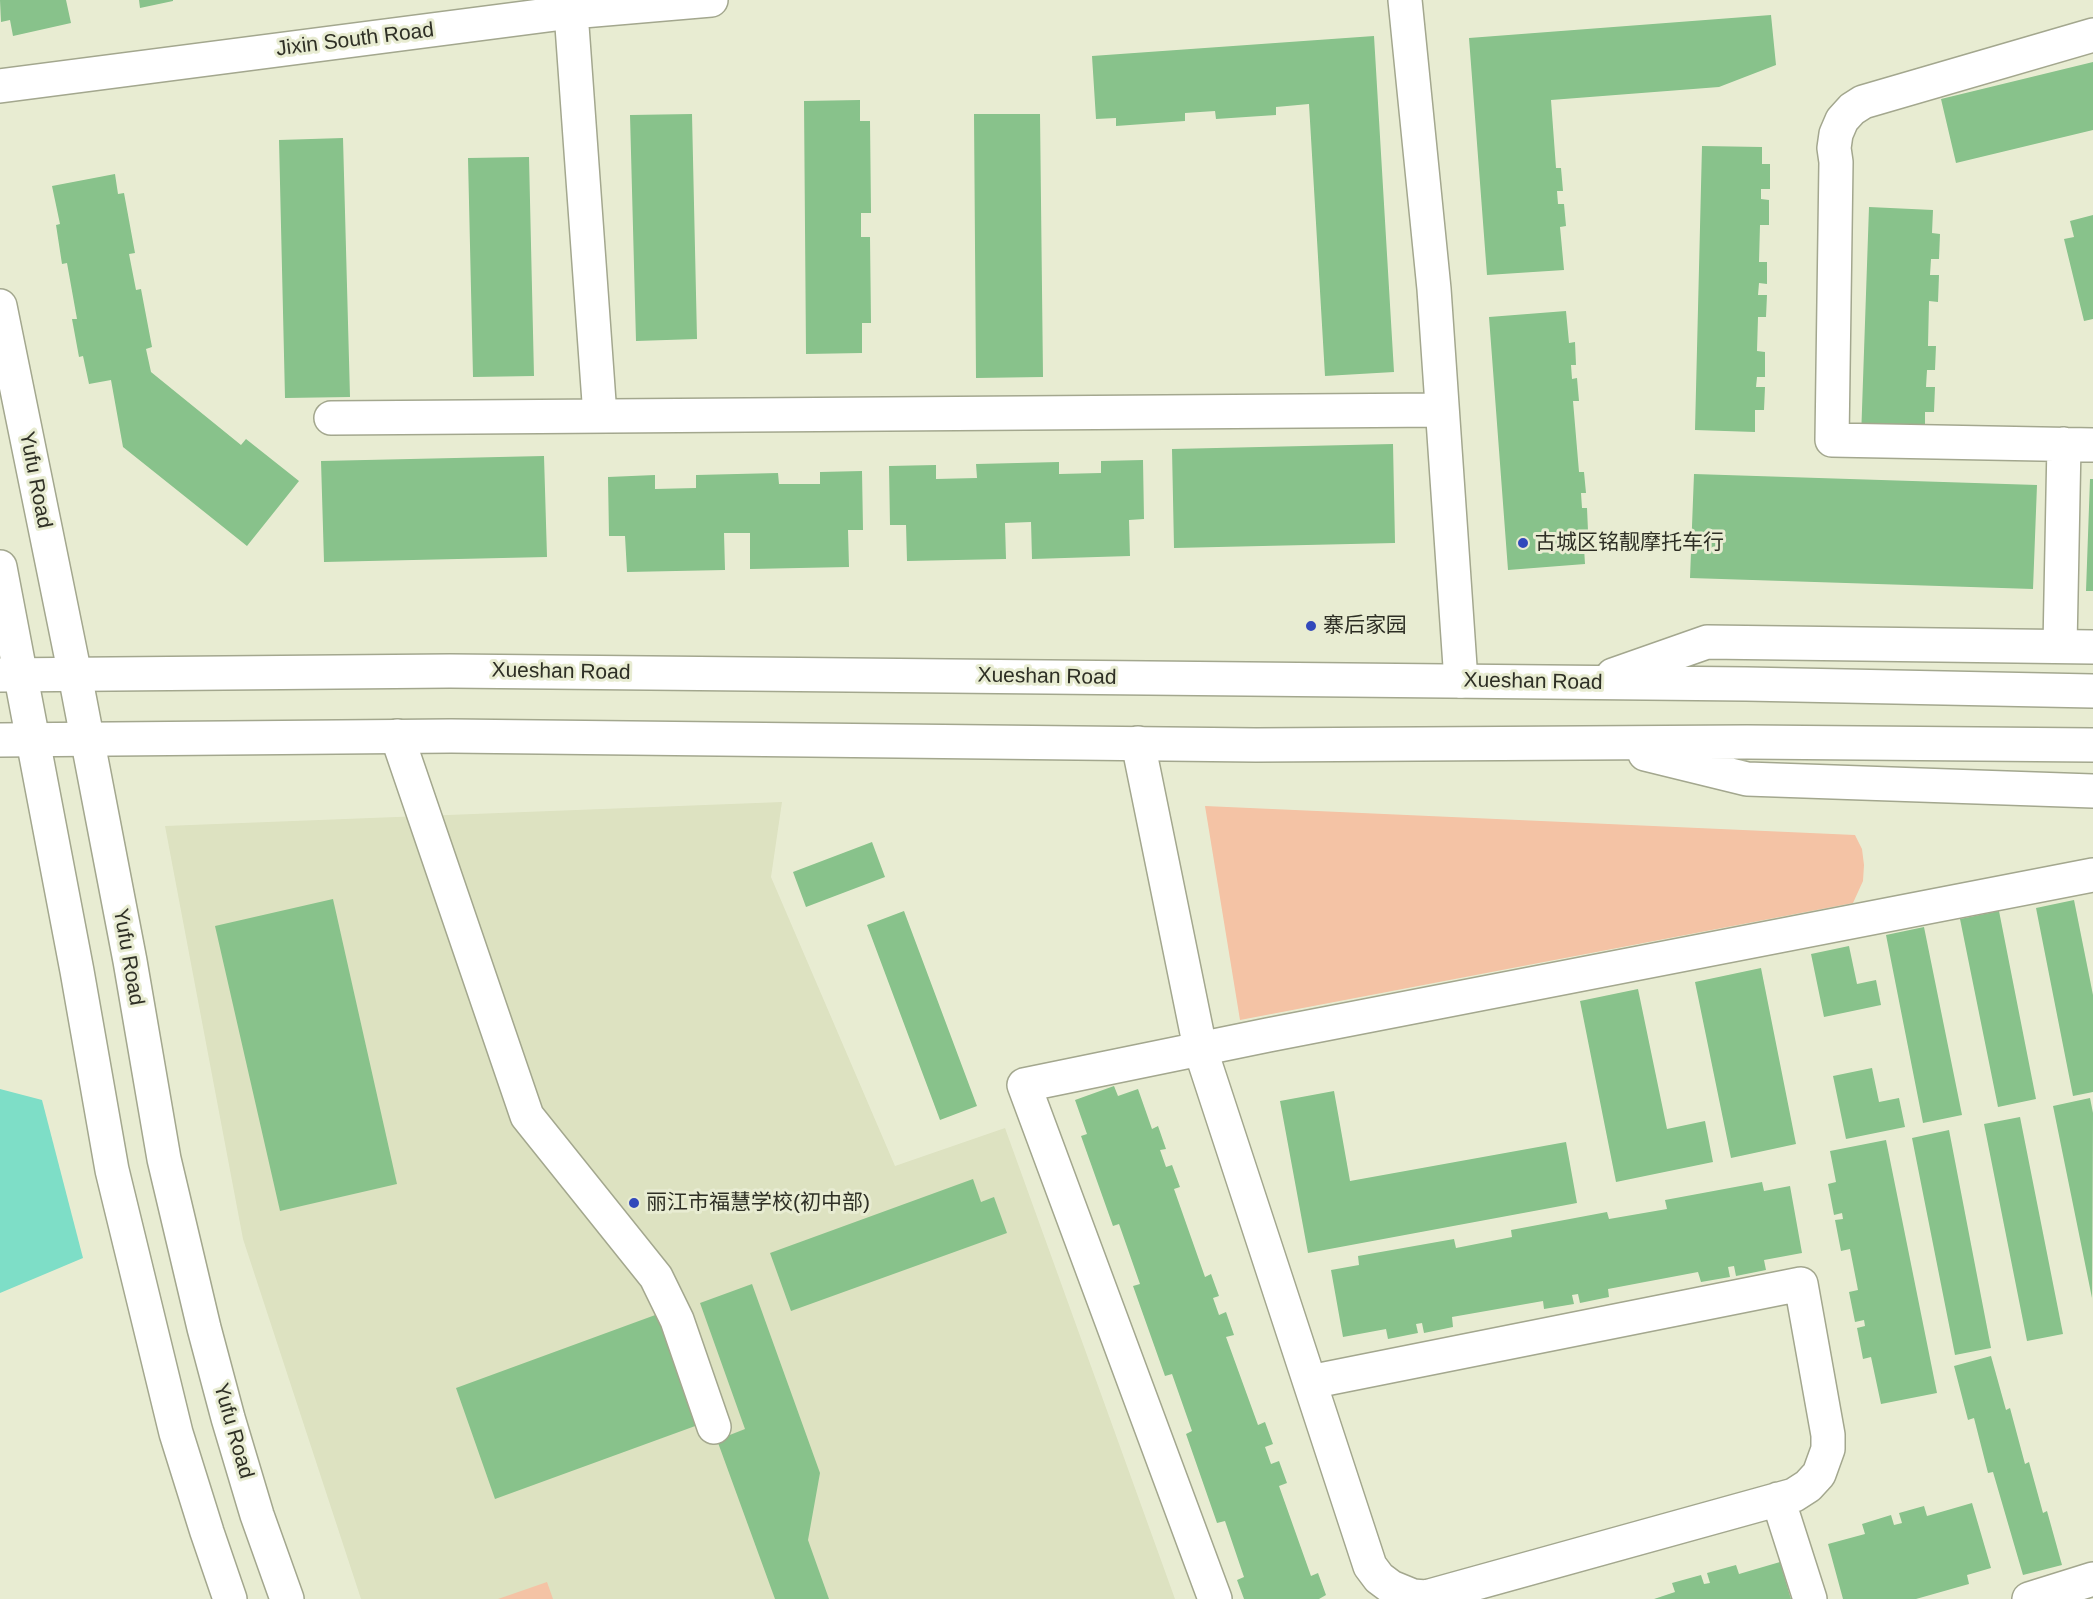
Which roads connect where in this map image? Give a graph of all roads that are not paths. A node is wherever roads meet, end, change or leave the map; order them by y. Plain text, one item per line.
1 (711, 0) edge
2 (1405, 0) edge
3 (571, 12) junction
4 (2093, 34) edge
5 (0, 86) edge
6 (0, 306) edge
7 (1442, 410) junction
8 (600, 416) junction
9 (331, 418) dead end
10 (2078, 445) edge
11 (0, 567) edge
12 (2060, 646) junction
13 (2093, 647) edge
14 (10, 675) edge
15 (75, 675) junction
16 (1461, 681) junction
17 (1592, 682) junction
18 (2093, 691) edge
19 (397, 736) junction
20 (87, 739) junction
21 (0, 740) edge
22 (33, 740) junction
23 (1597, 742) junction
24 (1138, 743) junction
25 (2093, 745) edge
26 (2093, 791) edge
27 (2093, 874) edge
28 (1200, 1048) junction
29 (1310, 1382) junction
30 (714, 1427) dead end
31 (1778, 1499) junction
32 (2093, 1579) edge
33 (230, 1599) edge
34 (287, 1599) edge
35 (1215, 1599) edge
36 (1810, 1599) edge
37 (2029, 1599) edge

1 - 3 street, Jixin South Road
2 - 7 street
3 - 5 street, Jixin South Road
3 - 8 street
4 - 10 street
6 - 15 street, Yufu Road
7 - 8 street
7 - 16 street
8 - 9 street
10 - 12 street
11 - 14 street
12 - 13 street
12 - 17 street
14 - 15 street, Xueshan Road
14 - 22 street
15 - 16 street, Xueshan Road
15 - 20 street, Yufu Road
16 - 17 street, Xueshan Road
17 - 18 street, Xueshan Road
19 - 20 street
19 - 24 street
19 - 30 street
20 - 22 street
20 - 34 street, Yufu Road
21 - 22 street
22 - 33 street
23 - 24 street
23 - 25 street
23 - 26 street
24 - 28 street
27 - 28 street
28 - 29 street
28 - 35 street
29 - 31 street
29 - 31 street
31 - 36 street
32 - 37 street

